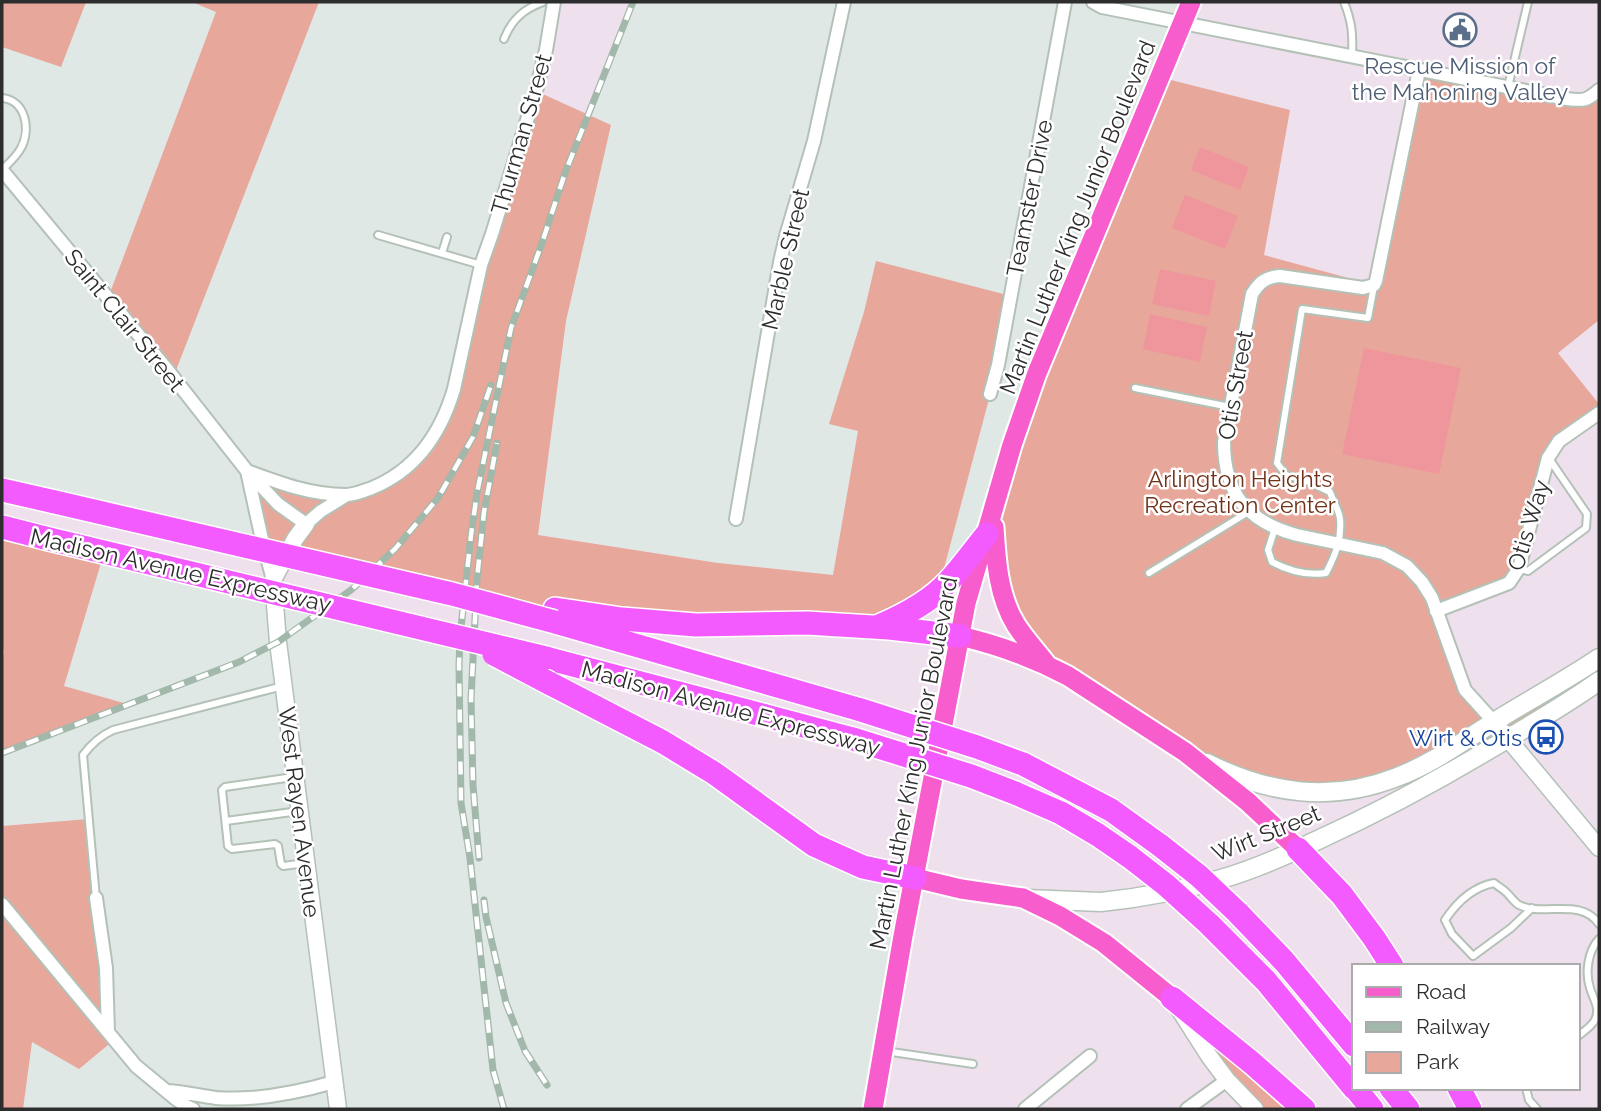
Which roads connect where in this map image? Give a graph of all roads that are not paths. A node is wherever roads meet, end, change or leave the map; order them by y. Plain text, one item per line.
1 (543, 2) edge
2 (554, 2) edge
3 (844, 2) edge
4 (1065, 2) edge
5 (1093, 2) edge
6 (1191, 2) edge
7 (1344, 2) edge
8 (1528, 2) edge
9 (1183, 23) junction
10 (504, 39) dead end
11 (1352, 55) junction
12 (1419, 70) junction
13 (1508, 87) junction
14 (1599, 90) edge
15 (2, 98) edge
16 (2, 170) edge
17 (378, 235) dead end
18 (447, 237) dead end
19 (442, 253) junction
20 (481, 265) junction
21 (1374, 285) junction
22 (1136, 388) dead end
23 (990, 394) dead end
24 (1230, 407) junction
25 (1599, 413) edge
26 (1548, 458) junction
27 (247, 471) junction
28 (2, 490) edge
29 (347, 495) junction
30 (1250, 511) junction
31 (736, 519) dead end
32 (990, 523) junction
33 (306, 524) junction
34 (2, 527) edge
35 (1275, 528) junction
36 (1339, 543) junction
37 (1519, 568) junction
38 (1149, 573) dead end
39 (273, 580) junction
40 (1436, 611) junction
41 (555, 616) junction
42 (877, 627) junction
43 (960, 636) junction
44 (460, 637) junction
45 (1599, 658) edge
46 (1048, 666) junction
47 (1599, 681) edge
48 (284, 686) junction
49 (1494, 722) junction
50 (1508, 739) junction
51 (1185, 752) junction
52 (295, 777) junction
53 (299, 811) junction
54 (226, 821) junction
55 (1599, 848) edge
56 (1298, 849) junction
57 (306, 863) junction
58 (915, 878) junction
59 (96, 898) joint
60 (1023, 898) junction
61 (2, 904) edge
62 (1532, 908) junction
63 (1597, 914) edge
64 (1599, 924) edge
65 (1599, 939) edge
66 (1391, 964) edge
67 (1172, 998) junction
68 (108, 1032) junction
69 (1580, 1034) edge
70 (1352, 1043) edge
71 (882, 1051) junction
72 (1090, 1056) dead end
73 (973, 1064) dead end
74 (1227, 1080) junction
75 (334, 1082) junction
76 (1352, 1086) edge
77 (1356, 1090) edge
78 (1393, 1090) edge
79 (1460, 1090) edge
80 (1526, 1090) edge
81 (168, 1091) junction
82 (193, 1109) edge
83 (338, 1109) edge
84 (873, 1109) edge
85 (1025, 1109) edge
86 (1187, 1109) edge
87 (1255, 1109) edge
88 (1304, 1109) edge
89 (1372, 1109) edge
90 (1408, 1109) edge
91 (1470, 1109) edge
92 (1536, 1109) edge

1 - 10 lane
2 - 20 street, Thurman Street
3 - 31 street, Marble Street
4 - 23 street, Teamster Drive
5 - 9 street
6 - 9 main road, Martin Luther King Junior Boulevard
7 - 11 lane
8 - 13 lane
9 - 11 street
9 - 32 main road, Martin Luther King Junior Boulevard
11 - 12 street
12 - 13 street
12 - 21 street
13 - 14 street
15 - 16 lane
16 - 27 street, Saint Clair Street
17 - 19 lane
18 - 19 lane
19 - 20 lane
20 - 29 street
21 - 24 street, Otis Street
21 - 36 lane
22 - 24 lane
24 - 30 street, Otis Street
25 - 26 street, Otis Way
26 - 37 street, Otis Way
26 - 37 lane
27 - 29 street
27 - 33 street, Saint Clair Street
27 - 39 street, Saint Clair Street
28 - 41 highway, Madison Avenue Expressway, bridge
29 - 33 street
30 - 35 street, Otis Street
30 - 38 lane
32 - 42 highway
32 - 43 main road, Martin Luther King Junior Boulevard
32 - 46 main road
33 - 39 street
34 - 44 highway, Madison Avenue Expressway, bridge
35 - 36 street, Otis Street
35 - 36 lane
36 - 40 street, Otis Street
37 - 40 street, Otis Way
39 - 48 street, West Rayen Avenue
40 - 49 street, Otis Street
41 - 42 highway
41 - 70 highway, Madison Avenue Expressway, bridge
42 - 43 highway
43 - 46 main road, Wirt Street
43 - 58 main road, Martin Luther King Junior Boulevard
44 - 58 highway, bridge
44 - 76 highway, Madison Avenue Expressway, bridge
45 - 49 main road, Wirt Street
46 - 51 main road, Wirt Street
47 - 50 main road, Wirt Street
48 - 52 street, West Rayen Avenue
48 - 59 lane
49 - 50 street
49 - 51 main road, Wirt Street
50 - 55 street
50 - 56 main road, Wirt Street
51 - 56 main road
52 - 53 street, West Rayen Avenue
52 - 54 lane
53 - 54 lane
53 - 57 street, West Rayen Avenue
54 - 57 lane
56 - 60 main road, Wirt Street
56 - 66 highway
57 - 75 street, West Rayen Avenue
58 - 60 main road, Wirt Street
58 - 71 main road, Martin Luther King Junior Boulevard
59 - 68 street
60 - 67 main road
61 - 68 street
62 - 62 lane
62 - 63 lane
63 - 64 lane
65 - 69 lane
67 - 74 street
67 - 88 highway
68 - 81 street
71 - 73 lane
71 - 84 main road, Martin Luther King Junior Boulevard
72 - 85 street
74 - 86 street
74 - 87 street
75 - 81 street
75 - 83 street, West Rayen Avenue
77 - 89 highway, Madison Avenue Expressway
78 - 90 highway
79 - 91 highway
80 - 92 lane
81 - 82 street

